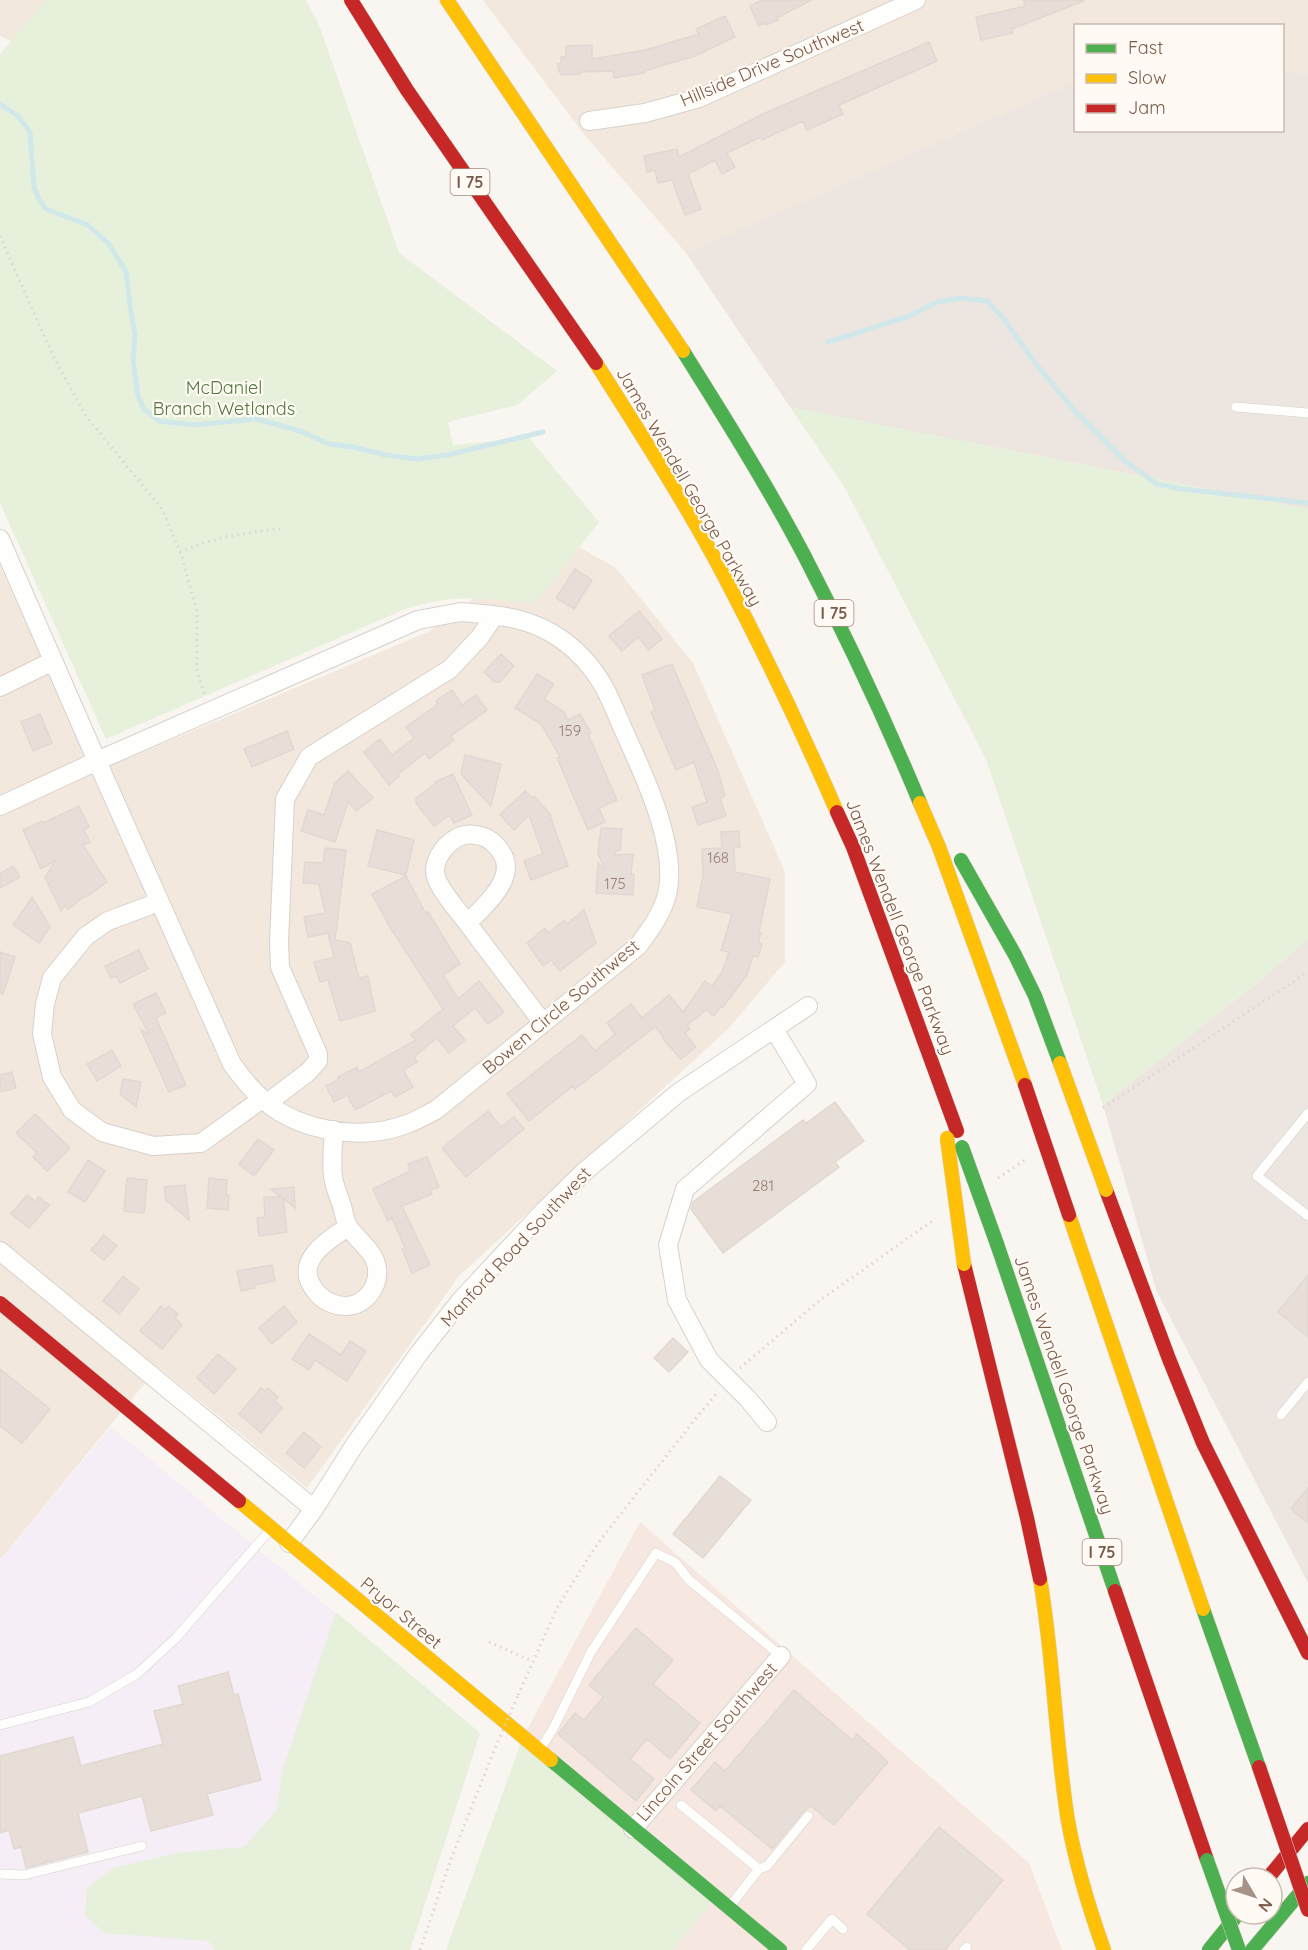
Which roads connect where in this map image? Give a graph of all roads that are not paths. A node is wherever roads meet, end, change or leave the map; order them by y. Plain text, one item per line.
1 (351, 0) edge
2 (447, 0) edge
3 (916, 0) edge
4 (589, 121) dead end
5 (1236, 407) dead end
6 (1308, 413) edge
7 (0, 539) edge
8 (495, 615) junction
9 (53, 661) junction
10 (0, 687) edge
11 (903, 760) junction
12 (97, 761) junction
13 (0, 806) edge
14 (159, 902) junction
15 (468, 923) junction
16 (808, 1006) dead end
17 (543, 1023) junction
18 (774, 1029) junction
19 (265, 1101) junction
20 (1308, 1113) edge
21 (334, 1130) junction
22 (952, 1134) junction
23 (1308, 1216) edge
24 (348, 1227) junction
25 (0, 1251) edge
26 (0, 1303) edge
27 (1308, 1382) edge
28 (1281, 1415) dead end
29 (766, 1422) dead end
30 (314, 1509) junction
31 (271, 1529) junction
32 (289, 1544) junction
33 (1308, 1653) edge
34 (781, 1656) joint
35 (0, 1725) edge
36 (540, 1750) junction
37 (681, 1806) dead end
38 (808, 1816) dead end
39 (633, 1829) junction
40 (1308, 1829) edge
41 (142, 1846) dead end
42 (1278, 1866) edge
43 (759, 1869) junction
44 (0, 1874) edge
45 (1308, 1883) edge
46 (729, 1908) junction
47 (1308, 1910) edge
48 (1228, 1926) edge
49 (843, 1929) dead end
50 (780, 1950) edge
51 (806, 1950) edge
52 (1104, 1950) edge
53 (1209, 1950) edge
54 (1239, 1950) edge
55 (1252, 1950) edge

1 - 22 main road, James Wendell George Parkway / I 75
2 - 11 main road, I 75
3 - 4 street, Hillside Drive Southwest
5 - 6 lane
7 - 9 street, Bowen Circle Southwest
8 - 12 street, Bowen Circle Southwest
8 - 17 street, Bowen Circle Southwest
8 - 19 street
9 - 10 street
9 - 12 street, Bowen Circle Southwest
11 - 33 main road, bridge
11 - 47 main road, I 75, bridge
12 - 13 street, Bowen Circle Southwest
12 - 14 street, Bowen Circle Southwest
14 - 19 street, Bowen Circle Southwest
14 - 19 street
15 - 15 street
15 - 17 street
16 - 18 street, Manford Road Southwest
17 - 21 street, Bowen Circle Southwest
18 - 29 street
18 - 30 street, Manford Road Southwest
19 - 21 street, Bowen Circle Southwest
20 - 23 lane
21 - 24 street
22 - 52 main road, bridge
22 - 54 main road, James Wendell George Parkway / I 75, bridge
24 - 24 street
25 - 30 street
26 - 31 main road, Pryor Street
27 - 28 lane
30 - 32 street, Manford Road Southwest
31 - 32 main road, Pryor Street
31 - 35 lane
32 - 36 main road, Pryor Street
34 - 36 lane
34 - 39 street, Lincoln Street Southwest
36 - 39 main road, Pryor Street
37 - 43 lane
38 - 43 lane
39 - 46 main road, Pryor Street
40 - 42 main road
41 - 44 lane
43 - 46 lane
45 - 55 main road
46 - 50 main road, Pryor Street
48 - 53 main road
49 - 51 lane

